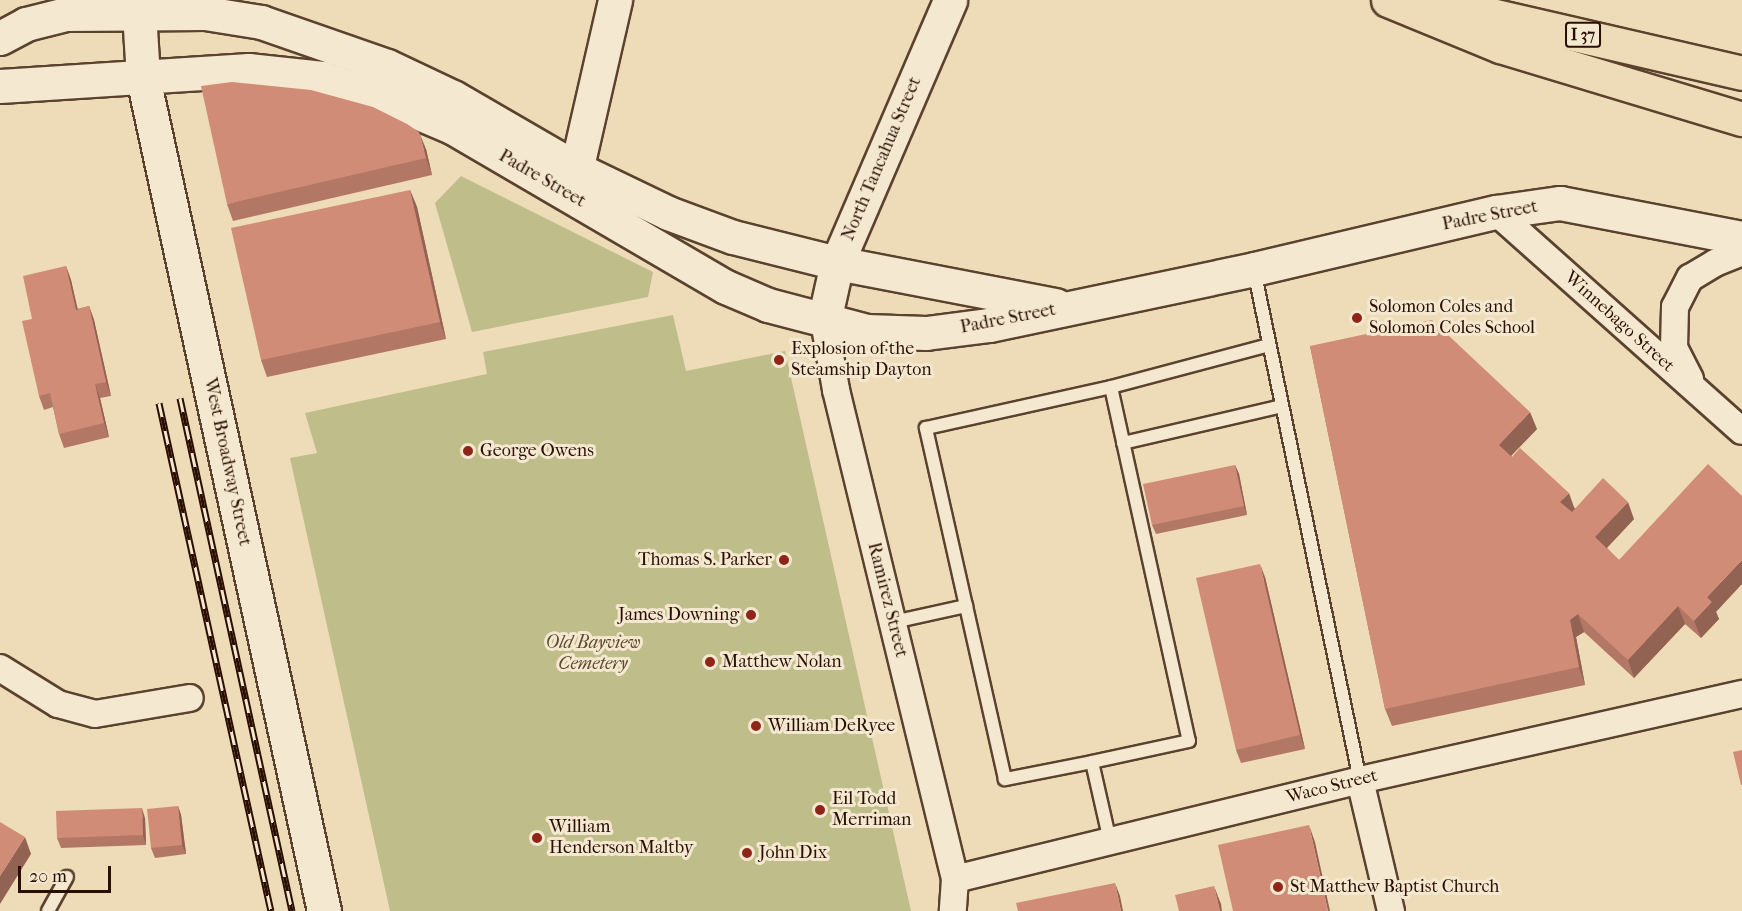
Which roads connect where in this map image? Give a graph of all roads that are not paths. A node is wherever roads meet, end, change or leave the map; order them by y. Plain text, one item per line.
1 (615, 0) edge
2 (1388, 0) edge
3 (1424, 0) edge
4 (948, 5) edge
5 (139, 12) junction
6 (0, 38) edge
7 (1742, 73) edge
8 (143, 78) junction
9 (0, 86) edge
10 (1742, 120) edge
11 (574, 182) junction
12 (1497, 212) junction
13 (1742, 238) edge
14 (1742, 252) edge
15 (837, 263) junction
16 (1254, 269) junction
17 (1069, 308) junction
18 (824, 321) junction
19 (1269, 345) junction
20 (1111, 387) junction
21 (1695, 390) junction
22 (1282, 406) junction
23 (1742, 431) edge
24 (1123, 443) junction
25 (966, 606) junction
26 (893, 622) junction
27 (0, 668) edge
28 (1742, 694) edge
29 (190, 698) dead end
30 (1092, 762) junction
31 (1360, 780) junction
32 (1110, 841) junction
33 (67, 877) dead end
34 (955, 879) junction
35 (48, 911) edge
36 (324, 911) edge
37 (953, 911) edge
38 (1391, 911) edge

1 - 11 main road
2 - 10 highway
3 - 7 highway, I 37
4 - 15 main road, North Tancahua Street
5 - 6 main road, Padre Street
5 - 8 main road, West Broadway Street
5 - 11 main road, Padre Street
8 - 9 main road, Padre Street
8 - 11 main road, Padre Street
8 - 36 main road, West Broadway Street
11 - 15 main road, Padre Street
11 - 18 main road, Padre Street
12 - 13 main road, Padre Street
12 - 16 main road, Padre Street
12 - 21 street, Winnebago Street
14 - 21 street
15 - 17 main road, Padre Street
15 - 18 main road, North Tancahua Street
16 - 17 main road, Padre Street
16 - 19 lane
17 - 18 main road, Padre Street
18 - 26 street, Ramirez Street
19 - 20 lane
19 - 22 lane
20 - 24 lane
20 - 25 lane
21 - 23 street, Winnebago Street
22 - 24 lane
22 - 31 lane
24 - 30 lane
25 - 26 lane
25 - 30 lane
26 - 34 street, Ramirez Street
27 - 29 street
28 - 31 street, Waco Street
30 - 32 lane
31 - 32 street, Waco Street
31 - 38 street
32 - 34 street, Waco Street
33 - 35 lane
34 - 37 street

